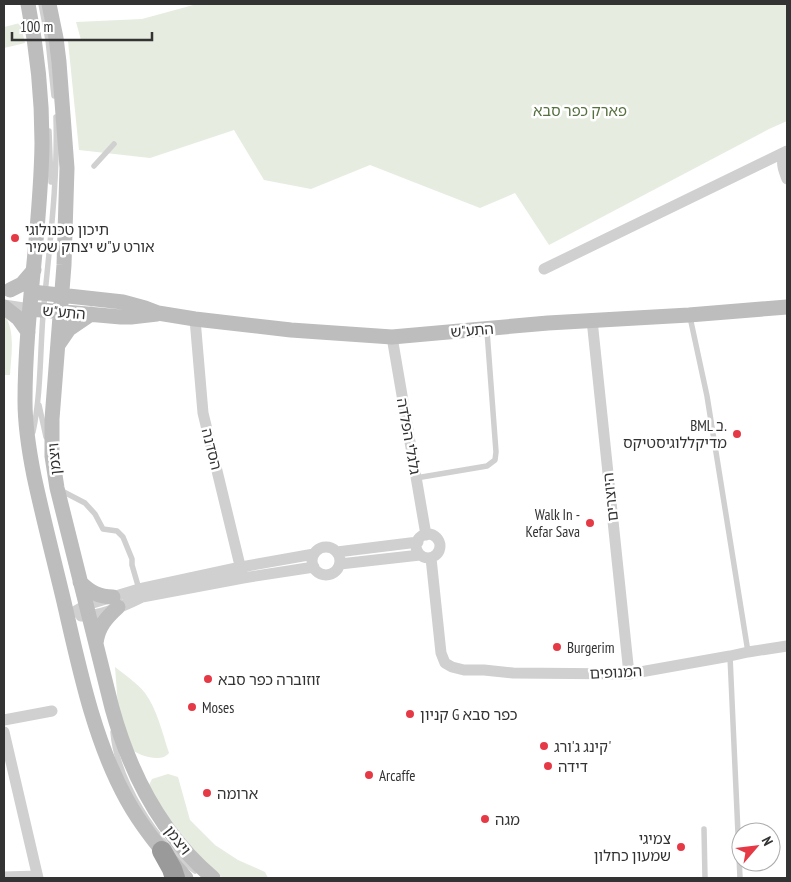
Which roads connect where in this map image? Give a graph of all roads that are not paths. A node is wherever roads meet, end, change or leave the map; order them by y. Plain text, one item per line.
1 (28, 4) edge
2 (41, 4) edge
3 (49, 4) edge
4 (40, 94) junction
5 (55, 104) dead end
6 (56, 112) dead end
7 (114, 144) dead end
8 (785, 152) edge
9 (94, 166) dead end
10 (787, 179) edge
11 (52, 219) junction
12 (64, 265) junction
13 (544, 269) dead end
14 (34, 270) junction
15 (7, 290) edge
16 (38, 292) junction
17 (61, 295) junction
18 (87, 297) junction
19 (4, 306) edge
20 (787, 308) edge
21 (37, 309) junction
22 (60, 311) junction
23 (91, 314) junction
24 (158, 314) junction
25 (689, 315) junction
26 (195, 318) junction
27 (592, 320) junction
28 (487, 328) junction
29 (28, 332) junction
30 (392, 338) junction
31 (57, 347) junction
32 (38, 395) junction
33 (29, 448) junction
34 (52, 456) junction
35 (416, 478) junction
36 (57, 488) junction
37 (422, 538) junction
38 (337, 552) junction
39 (314, 554) junction
40 (426, 557) junction
41 (340, 564) junction
42 (314, 566) junction
43 (242, 572) junction
44 (80, 582) junction
45 (139, 589) junction
46 (121, 602) junction
47 (88, 611) junction
48 (67, 616) junction
49 (96, 643) junction
50 (787, 646) edge
51 (748, 652) junction
52 (730, 656) junction
53 (629, 674) junction
54 (52, 711) dead end
55 (4, 720) edge
56 (4, 732) edge
57 (704, 829) dead end
58 (162, 851) junction
59 (4, 877) edge
60 (37, 877) edge
61 (175, 878) edge
62 (186, 878) edge
63 (212, 878) edge
64 (705, 878) edge
65 (740, 878) edge

1 - 4 main road, ויצמן
2 - 5 lane
3 - 12 main road, ויצמן
4 - 11 lane
4 - 14 main road, ויצמן
6 - 11 lane
7 - 9 lane
8 - 10 street
8 - 13 street
11 - 16 lane
12 - 17 main road, ויצמן
12 - 18 main road
14 - 15 main road
14 - 16 main road, ויצמן
15 - 16 street
16 - 17 main road, התע"ש
16 - 21 main road, ויצמן
17 - 18 main road, התע"ש
17 - 22 main road, ויצמן
18 - 24 main road, התע"ש
19 - 21 street
19 - 29 main road
20 - 25 main road, התע"ש
21 - 22 main road, התע"ש
21 - 29 main road, ויצמן
21 - 32 lane
22 - 23 main road, התע"ש
22 - 31 main road, ויצמן
23 - 24 main road, התע"ש
23 - 31 main road
24 - 26 main road, התע"ש
25 - 27 main road, התע"ש
25 - 51 lane
26 - 30 main road, התע"ש
26 - 43 street, הסדנה
27 - 28 main road, התע"ש
27 - 53 street, היוצרים
28 - 30 main road, התע"ש
28 - 35 lane
29 - 33 main road, ויצמן
30 - 35 street, גלגלי הפלדה
31 - 34 main road, ויצמן
32 - 33 lane
32 - 34 lane
33 - 48 main road, ויצמן
34 - 36 main road, ויצמן
35 - 37 street, גלגלי הפלדה
36 - 44 main road, ויצמן
36 - 45 lane
37 - 38 street
37 - 40 street
37 - 40 street
38 - 39 street
38 - 41 street
39 - 42 street
39 - 43 street
40 - 41 street
40 - 53 street, המנופים
41 - 42 street
42 - 43 street
43 - 45 street
43 - 46 street
44 - 46 main road
44 - 47 main road, ויצמן
45 - 46 street
45 - 46 street
46 - 47 street
46 - 49 main road
47 - 48 street
47 - 49 main road, ויצמן
48 - 58 main road, ויצמן
49 - 63 main road, ויצמן
50 - 51 street, המנופים
51 - 52 street, המנופים
52 - 53 street, המנופים
52 - 65 lane
54 - 55 street
56 - 60 street
57 - 64 lane
58 - 61 highway
58 - 62 main road, ויצמן
59 - 60 street

